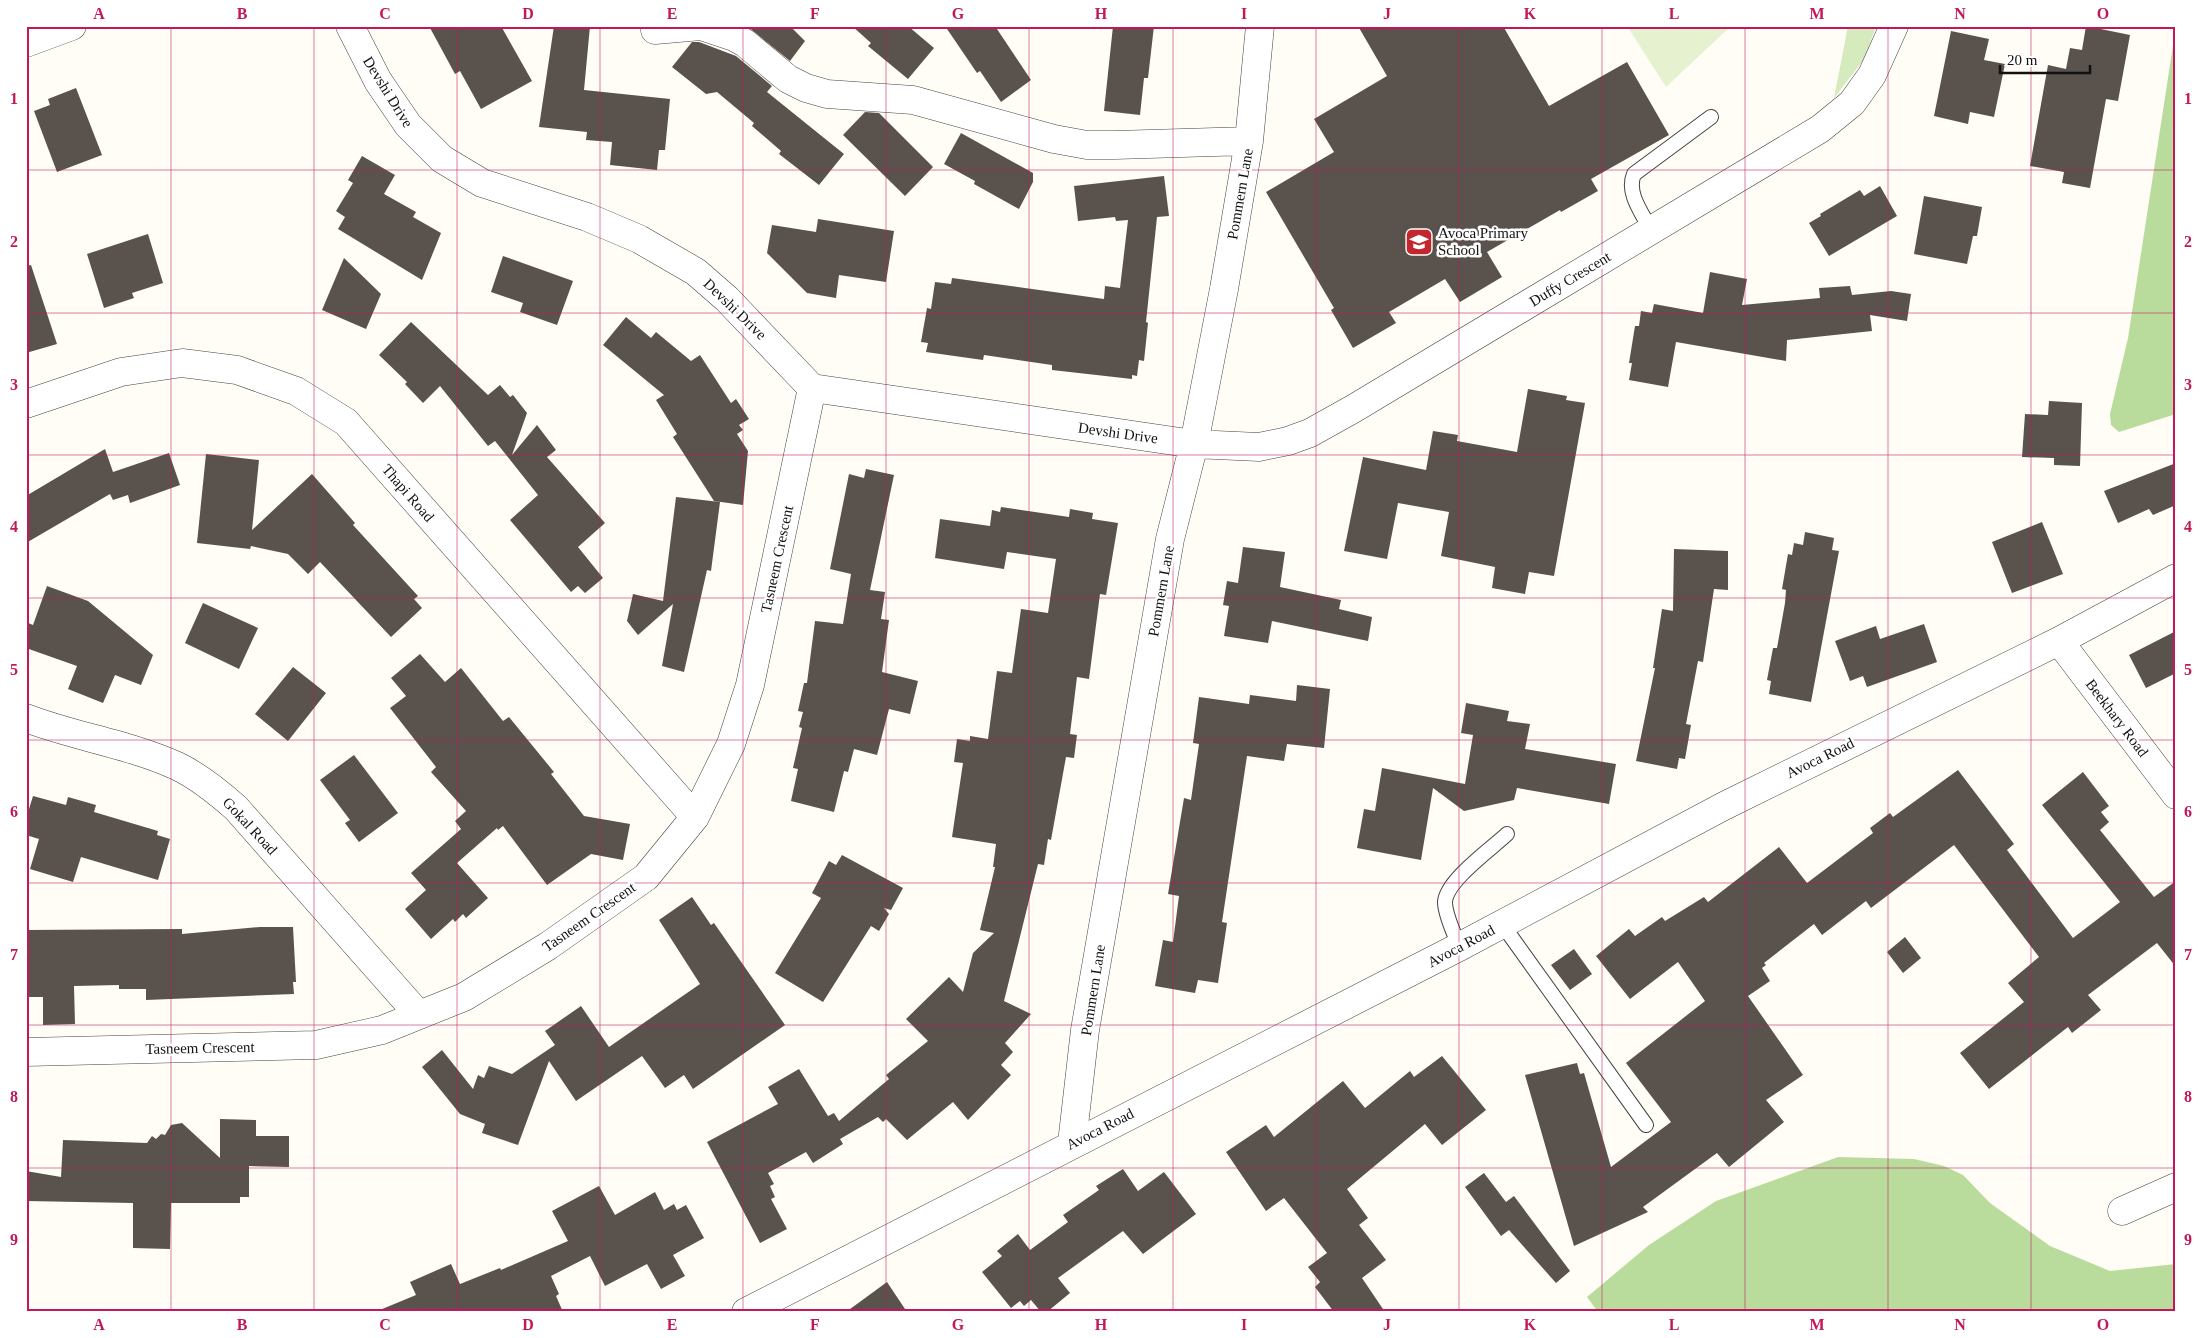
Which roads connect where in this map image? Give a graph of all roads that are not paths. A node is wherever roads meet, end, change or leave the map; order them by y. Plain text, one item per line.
1 (72, 26) edge
2 (350, 26) edge
3 (1894, 26) edge
4 (655, 30) dead end
5 (1259, 34) edge
6 (26, 43) edge
7 (1711, 116) dead end
8 (1248, 141) junction
9 (1651, 230) junction
10 (812, 388) junction
11 (26, 404) edge
12 (1194, 444) junction
13 (2176, 578) edge
14 (2059, 641) junction
15 (26, 718) edge
16 (2176, 796) edge
17 (695, 817) junction
18 (1507, 834) dead end
19 (1502, 924) junction
20 (1459, 947) junction
21 (419, 1015) junction
22 (26, 1052) edge
23 (1646, 1125) dead end
24 (1072, 1143) junction
25 (2176, 1187) edge
26 (2122, 1211) dead end
27 (746, 1312) edge

1 - 6 street
2 - 10 street, Devshi Drive
3 - 9 street, Duffy Crescent
4 - 8 street
5 - 8 street, Pommern Lane
7 - 9 lane
8 - 12 street, Pommern Lane
9 - 12 street, Duffy Crescent
10 - 12 street, Devshi Drive
10 - 17 street, Tasneem Crescent
11 - 17 street, Thapi Road
12 - 24 street, Pommern Lane
13 - 14 street, Avoca Road
14 - 16 street, Beekhary Road
14 - 19 street, Avoca Road
15 - 21 street, Gokal Road
17 - 21 street, Tasneem Crescent
18 - 20 lane
19 - 20 street, Avoca Road
19 - 23 lane
20 - 24 street, Avoca Road
21 - 22 street, Tasneem Crescent
24 - 27 street, Avoca Road
25 - 26 street

